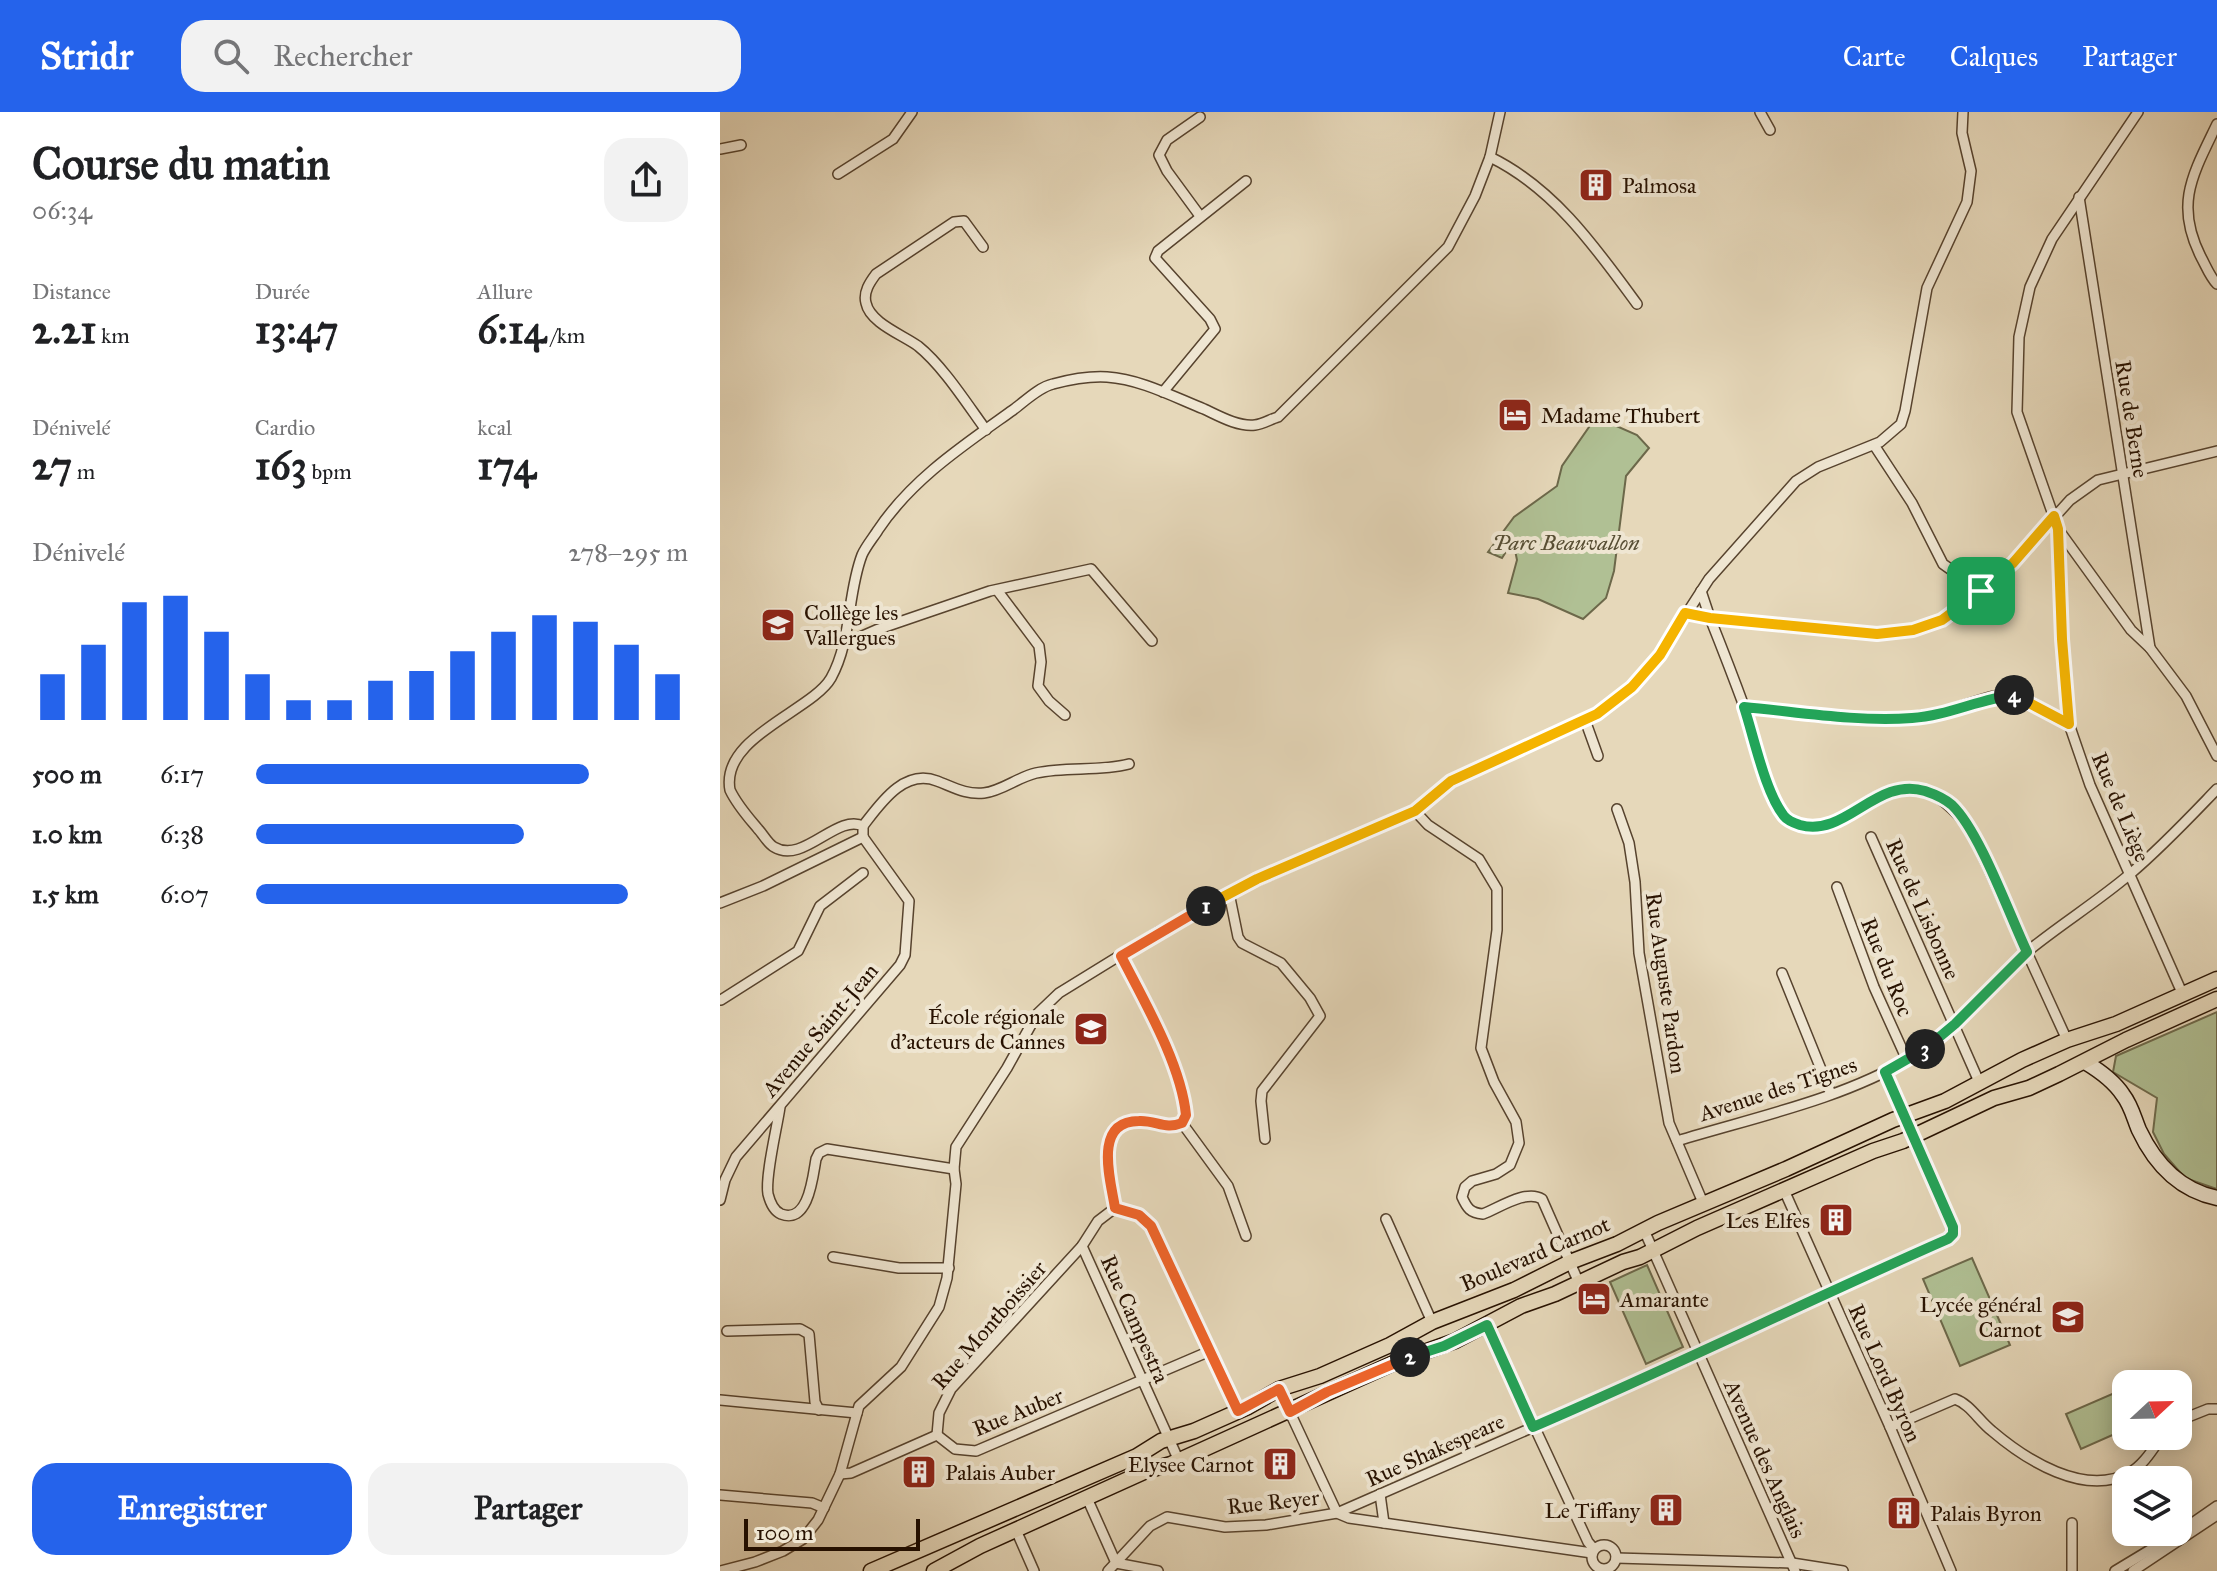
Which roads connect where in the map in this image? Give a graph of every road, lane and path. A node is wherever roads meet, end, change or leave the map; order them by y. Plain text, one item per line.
1 (912, 112) edge
2 (1500, 112) edge
3 (1760, 112) edge
4 (1963, 112) edge
5 (2138, 112) edge
6 (1200, 117) dead end
7 (2217, 124) edge
8 (1770, 130) dead end
9 (741, 145) dead end
10 (720, 149) edge
11 (1490, 157) junction
12 (838, 174) dead end
13 (1246, 181) dead end
14 (2079, 197) junction
15 (1200, 216) junction
16 (983, 247) dead end
17 (2217, 284) edge
18 (1637, 304) dead end
19 (1163, 392) junction
20 (986, 430) junction
21 (1874, 445) junction
22 (2217, 451) edge
23 (2123, 472) junction
24 (2054, 516) junction
25 (2058, 529) junction
26 (997, 590) junction
27 (1701, 591) junction
28 (1981, 591) junction
29 (1685, 613) junction
30 (1710, 618) junction
31 (1152, 641) dead end
32 (844, 644) junction
33 (2150, 648) junction
34 (1744, 707) junction
35 (1065, 715) dead end
36 (1585, 720) junction
37 (2069, 724) junction
38 (1598, 756) dead end
39 (2217, 756) edge
40 (1129, 764) dead end
41 (2217, 789) edge
42 (1617, 809) dead end
43 (1415, 811) junction
44 (863, 826) junction
45 (863, 837) junction
46 (1871, 837) dead end
47 (863, 873) dead end
48 (2130, 875) junction
49 (1837, 887) dead end
50 (1229, 893) junction
51 (720, 903) edge
52 (2027, 952) junction
53 (1121, 956) junction
54 (1782, 973) dead end
55 (2217, 979) edge
56 (2183, 995) junction
57 (720, 999) edge
58 (2217, 999) edge
59 (1955, 1024) junction
60 (2067, 1040) junction
61 (1907, 1060) junction
62 (2085, 1062) junction
63 (1885, 1072) junction
64 (1980, 1084) junction
65 (1831, 1094) junction
66 (781, 1104) junction
67 (1905, 1115) junction
68 (1182, 1123) junction
69 (1914, 1136) junction
70 (1265, 1139) dead end
71 (1677, 1141) junction
72 (954, 1169) junction
73 (1784, 1190) junction
74 (2217, 1198) edge
75 (720, 1200) edge
76 (1704, 1205) junction
77 (1115, 1208) junction
78 (1386, 1219) dead end
79 (1644, 1230) junction
80 (1246, 1236) dead end
81 (1082, 1246) junction
82 (1654, 1250) junction
83 (833, 1257) dead end
84 (1570, 1262) junction
85 (949, 1268) junction
86 (1579, 1283) junction
87 (1829, 1292) junction
88 (1432, 1322) junction
89 (1487, 1325) junction
90 (727, 1331) dead end
91 (1210, 1351) junction
92 (1699, 1354) junction
93 (1143, 1380) junction
94 (1279, 1389) junction
95 (720, 1400) edge
96 (2217, 1409) edge
97 (819, 1410) junction
98 (1238, 1411) junction
99 (1290, 1412) junction
100 (857, 1413) junction
101 (2192, 1415) edge
102 (1533, 1427) junction
103 (1890, 1427) junction
104 (937, 1435) junction
105 (1169, 1438) junction
106 (2152, 1450) edge
107 (1179, 1461) junction
108 (840, 1474) junction
109 (1380, 1494) junction
110 (720, 1495) edge
111 (1087, 1498) junction
112 (2217, 1506) edge
113 (824, 1508) junction
114 (1337, 1513) junction
115 (2217, 1515) edge
116 (1384, 1523) junction
117 (2072, 1523) dead end
118 (1016, 1530) junction
119 (1593, 1551) junction
120 (1616, 1558) junction
121 (1116, 1563) junction
122 (1794, 1567) edge
123 (942, 1570) edge
124 (1600, 1570) edge
125 (721, 1571) edge
126 (871, 1571) edge
127 (1034, 1571) edge
128 (1108, 1571) edge
129 (1158, 1571) edge
130 (1843, 1571) edge
131 (1951, 1571) edge
132 (2072, 1571) edge
133 (2115, 1571) edge
134 (2133, 1571) edge

1 - 12 street
2 - 11 street
3 - 8 street
4 - 21 street
5 - 14 street
6 - 15 street
7 - 17 street
9 - 10 street
11 - 18 street
11 - 19 street
13 - 15 street
14 - 23 street, Rue de Berne
14 - 24 street
15 - 19 street
16 - 20 street
19 - 20 street
20 - 32 street
21 - 27 street
21 - 28 street
22 - 23 street
23 - 24 street
23 - 33 street, Rue de Berne
24 - 25 street
24 - 28 street
25 - 33 street
25 - 37 street, Rue de Liège
26 - 31 street
26 - 32 street
26 - 35 street
27 - 29 street
27 - 30 street
28 - 30 street
29 - 30 street
29 - 36 street
30 - 34 street
32 - 44 street
33 - 39 street
34 - 37 street
34 - 52 street
36 - 38 street
36 - 43 street
37 - 48 street, Rue de Liège
40 - 44 street
41 - 48 street, Avenue des Tignes
42 - 71 street, Rue Auguste Pardon
43 - 50 street
43 - 84 street
44 - 45 street
45 - 51 street
45 - 66 street, Avenue Saint-Jean
46 - 59 street, Rue de Lisbonne
47 - 57 street
48 - 52 street, Avenue des Tignes
48 - 56 street, Rue de Liège
49 - 61 street, Rue du Roc
50 - 53 street
50 - 70 street
52 - 59 street, Avenue des Tignes
52 - 60 street
53 - 68 street
53 - 72 street
54 - 65 street
55 - 56 main road, Boulevard Carnot
56 - 60 main road, Boulevard Carnot
58 - 62 main road, Boulevard Carnot
59 - 61 street, Avenue des Tignes
59 - 64 street, Rue de Lisbonne
60 - 64 main road, Boulevard Carnot
61 - 63 street, Avenue des Tignes
62 - 69 main road, Boulevard Carnot
62 - 74 main road
63 - 65 street, Avenue des Tignes
63 - 67 street, Rue Shakespeare
64 - 67 main road, Boulevard Carnot
65 - 71 street, Avenue des Tignes
66 - 72 street
66 - 75 street, Avenue Saint-Jean
67 - 69 street, Rue Shakespeare
67 - 76 main road, Boulevard Carnot
68 - 77 street
68 - 80 street
69 - 73 main road, Boulevard Carnot
69 - 87 street, Rue Shakespeare
71 - 76 street, Rue Auguste Pardon
72 - 85 street
73 - 82 main road, Boulevard Carnot
73 - 87 street, Rue Lord Byron
76 - 79 main road, Boulevard Carnot
77 - 81 street, Rue Campestra
77 - 91 street
78 - 88 street
79 - 82 street, Avenue des Anglais
79 - 84 main road, Boulevard Carnot
81 - 93 street, Rue Campestra
81 - 104 street, Rue Montboissier
82 - 86 main road, Boulevard Carnot
82 - 92 street, Avenue des Anglais
83 - 85 street
84 - 86 street
84 - 88 main road, Boulevard Carnot
85 - 100 street
86 - 89 main road, Boulevard Carnot
87 - 92 street, Rue Shakespeare
87 - 103 street, Rue Lord Byron
88 - 94 main road, Boulevard Carnot
89 - 99 main road, Boulevard Carnot
89 - 102 street
90 - 97 street
91 - 93 street, Rue Auber
91 - 98 street
92 - 102 street, Rue Shakespeare
92 - 122 street, Avenue des Anglais
93 - 104 street, Rue Auber
93 - 105 street, Rue Campestra
94 - 98 main road, Boulevard Carnot
94 - 99 street
95 - 97 street
96 - 101 street
97 - 100 street
98 - 105 main road, Boulevard Carnot
99 - 107 main road, Boulevard Carnot
99 - 114 street
100 - 108 street
102 - 109 street, Rue Shakespeare
102 - 119 street
103 - 106 street
103 - 131 street, Rue Lord Byron
104 - 108 street
105 - 107 street, Rue Campestra
105 - 126 main road, Boulevard Carnot
107 - 111 main road, Boulevard Carnot
108 - 113 street
109 - 114 street, Rue Shakespeare
109 - 116 street
110 - 113 street
111 - 118 main road, Boulevard Carnot
111 - 121 street
112 - 133 street
113 - 125 street
114 - 116 street, Rue Reyer
114 - 121 street, Rue Reyer
115 - 134 street
116 - 119 street, Rue Reyer
117 - 132 street
118 - 123 main road, Boulevard Carnot
118 - 127 street
119 - 120 street
119 - 124 street
120 - 122 street
120 - 124 street
121 - 128 street
121 - 129 street
122 - 130 street

